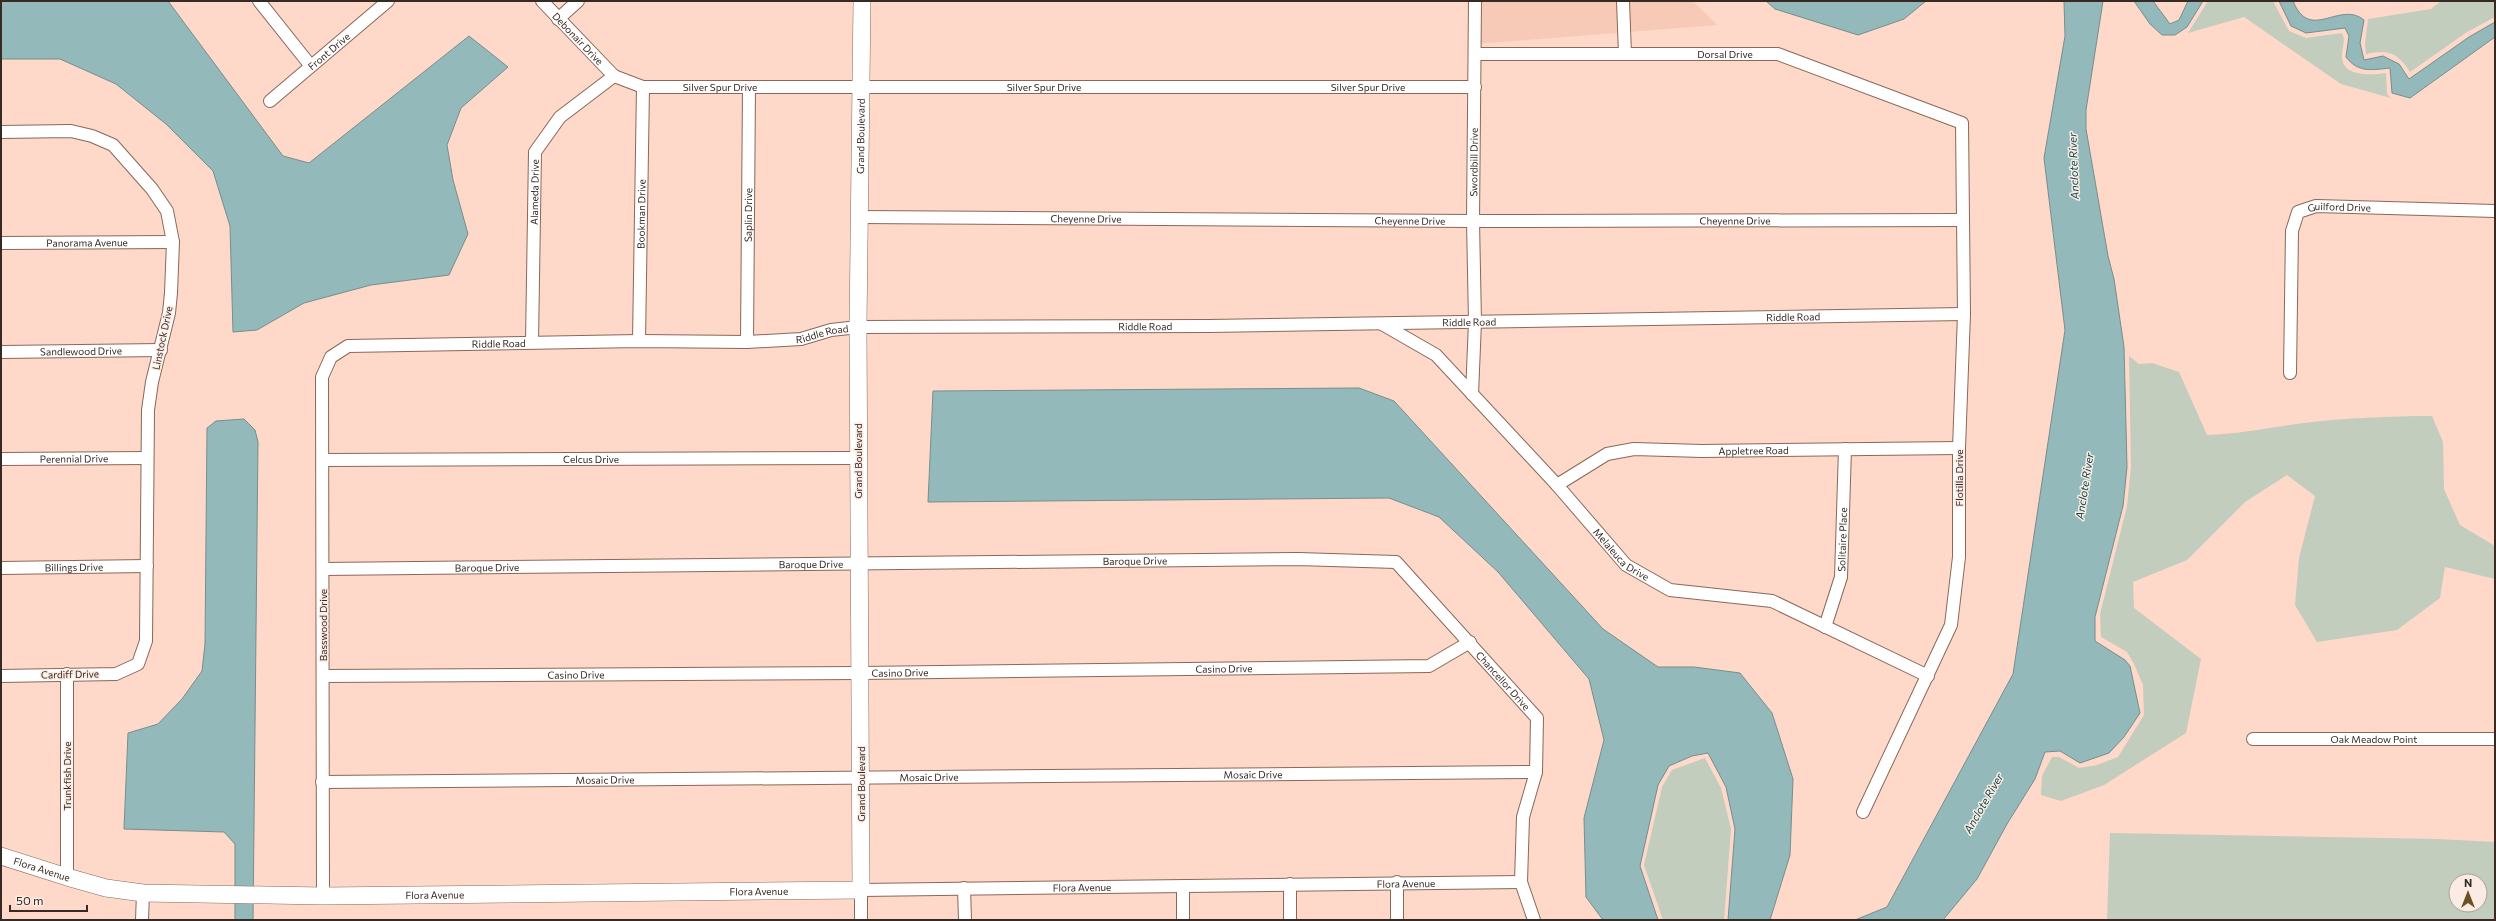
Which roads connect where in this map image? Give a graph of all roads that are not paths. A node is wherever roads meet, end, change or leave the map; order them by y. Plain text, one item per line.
1 (259, 1) edge
2 (388, 1) edge
3 (542, 1) edge
4 (578, 1) edge
5 (862, 1) edge
6 (1475, 1) edge
7 (1623, 1) edge
8 (558, 19) junction
9 (1475, 54) junction
10 (1625, 54) junction
11 (310, 65) junction
12 (614, 76) junction
13 (862, 86) junction
14 (643, 87) junction
15 (750, 87) junction
16 (1475, 87) junction
17 (270, 101) dead end
18 (1962, 123) joint
19 (1, 132) edge
20 (2495, 211) edge
21 (859, 218) junction
22 (1962, 220) junction
23 (1473, 221) junction
24 (173, 242) junction
25 (1, 243) edge
26 (1964, 314) junction
27 (1475, 322) junction
28 (1381, 323) junction
29 (858, 327) junction
30 (639, 341) junction
31 (532, 342) junction
32 (747, 342) junction
33 (161, 350) junction
34 (1, 352) edge
35 (331, 357) joint
36 (2290, 373) dead end
37 (1472, 394) junction
38 (1959, 448) junction
39 (1845, 449) junction
40 (147, 458) junction
41 (858, 458) junction
42 (1, 459) edge
43 (323, 460) junction
44 (1557, 485) junction
45 (1298, 560) joint
46 (858, 564) junction
47 (147, 566) junction
48 (1, 568) edge
49 (323, 569) junction
50 (1825, 627) junction
51 (1470, 642) junction
52 (138, 664) joint
53 (861, 673) junction
54 (67, 674) junction
55 (1, 676) edge
56 (323, 676) junction
57 (1928, 676) junction
58 (2253, 739) dead end
59 (2495, 739) edge
60 (1536, 772) junction
61 (862, 779) junction
62 (322, 782) junction
63 (1863, 812) dead end
64 (1, 856) edge
65 (67, 877) junction
66 (1397, 882) junction
67 (1521, 882) junction
68 (1290, 884) junction
69 (1183, 887) junction
70 (964, 888) junction
71 (861, 890) junction
72 (143, 893) junction
73 (323, 896) junction
74 (142, 920) edge
75 (861, 920) edge
76 (965, 920) edge
77 (1183, 920) edge
78 (1290, 920) edge
79 (1397, 920) edge
80 (1534, 920) edge

1 - 11 street
2 - 11 street, Front Drive
3 - 8 street, Debonair Drive
4 - 8 street
5 - 13 street, Grand Boulevard
6 - 9 street, Swordbill Drive
7 - 10 street
8 - 12 street, Debonair Drive
9 - 10 street, Dorsal Drive
9 - 16 street, Swordbill Drive
10 - 18 street, Dorsal Drive
11 - 17 street, Front Drive
12 - 14 street, Silver Spur Drive
12 - 31 street, Alameda Drive
13 - 15 street, Silver Spur Drive
13 - 16 street, Silver Spur Drive
13 - 21 street, Grand Boulevard
14 - 15 street, Silver Spur Drive
14 - 30 street, Bookman Drive
15 - 32 street, Saplin Drive
16 - 23 street, Swordbill Drive
18 - 22 street, Flotilla Drive
19 - 24 street, Linstock Drive
20 - 36 street, Guilford Drive
21 - 23 street, Cheyenne Drive
21 - 29 street, Grand Boulevard
22 - 23 street, Cheyenne Drive
22 - 26 street, Flotilla Drive
23 - 27 street, Swordbill Drive
24 - 25 street, Panorama Avenue
24 - 33 street, Linstock Drive
26 - 27 street, Riddle Road
26 - 38 street, Flotilla Drive
27 - 28 street, Riddle Road
27 - 37 street, Swordbill Drive
28 - 29 street, Riddle Road
28 - 37 street, Melaleuca Drive
29 - 32 street, Riddle Road
29 - 41 street, Grand Boulevard
30 - 31 street, Riddle Road
30 - 32 street, Riddle Road
31 - 35 street, Riddle Road
33 - 34 street, Sandlewood Drive
33 - 40 street, Linstock Drive
35 - 43 street, Basswood Drive
37 - 44 street, Melaleuca Drive
38 - 39 street, Appletree Road
38 - 57 street, Flotilla Drive
39 - 44 street, Appletree Road
39 - 50 street, Solitaire Place
40 - 42 street, Perennial Drive
40 - 47 street, Linstock Drive
41 - 43 street, Celcus Drive
41 - 46 street, Grand Boulevard
43 - 49 street, Basswood Drive
44 - 50 street, Melaleuca Drive
45 - 46 street, Baroque Drive
45 - 51 street, Chancellor Drive
46 - 49 street, Baroque Drive
46 - 53 street, Grand Boulevard
47 - 48 street, Billings Drive
47 - 52 street, Linstock Drive
49 - 56 street, Basswood Drive
50 - 57 street, Melaleuca Drive
51 - 53 street, Casino Drive
51 - 60 street, Chancellor Drive
52 - 54 street, Cardiff Drive
53 - 56 street, Casino Drive
53 - 61 street, Grand Boulevard
54 - 55 street, Cardiff Drive
54 - 65 street, Trunkfish Drive
56 - 62 street, Basswood Drive
57 - 63 street, Flotilla Drive
58 - 59 street, Oak Meadow Point
60 - 61 street, Mosaic Drive
60 - 67 street, Chancellor Drive
61 - 62 street, Mosaic Drive
61 - 71 street, Grand Boulevard
62 - 73 street, Basswood Drive
64 - 65 street, Flora Avenue
65 - 72 street, Flora Avenue
66 - 67 street, Flora Avenue
66 - 68 street, Flora Avenue
66 - 79 street
67 - 80 street, Chancellor Drive
68 - 69 street, Flora Avenue
68 - 78 street
69 - 70 street, Flora Avenue
69 - 77 street
70 - 71 street, Flora Avenue
70 - 76 street
71 - 73 street, Flora Avenue
71 - 75 street, Grand Boulevard
72 - 73 street, Flora Avenue
72 - 74 street

